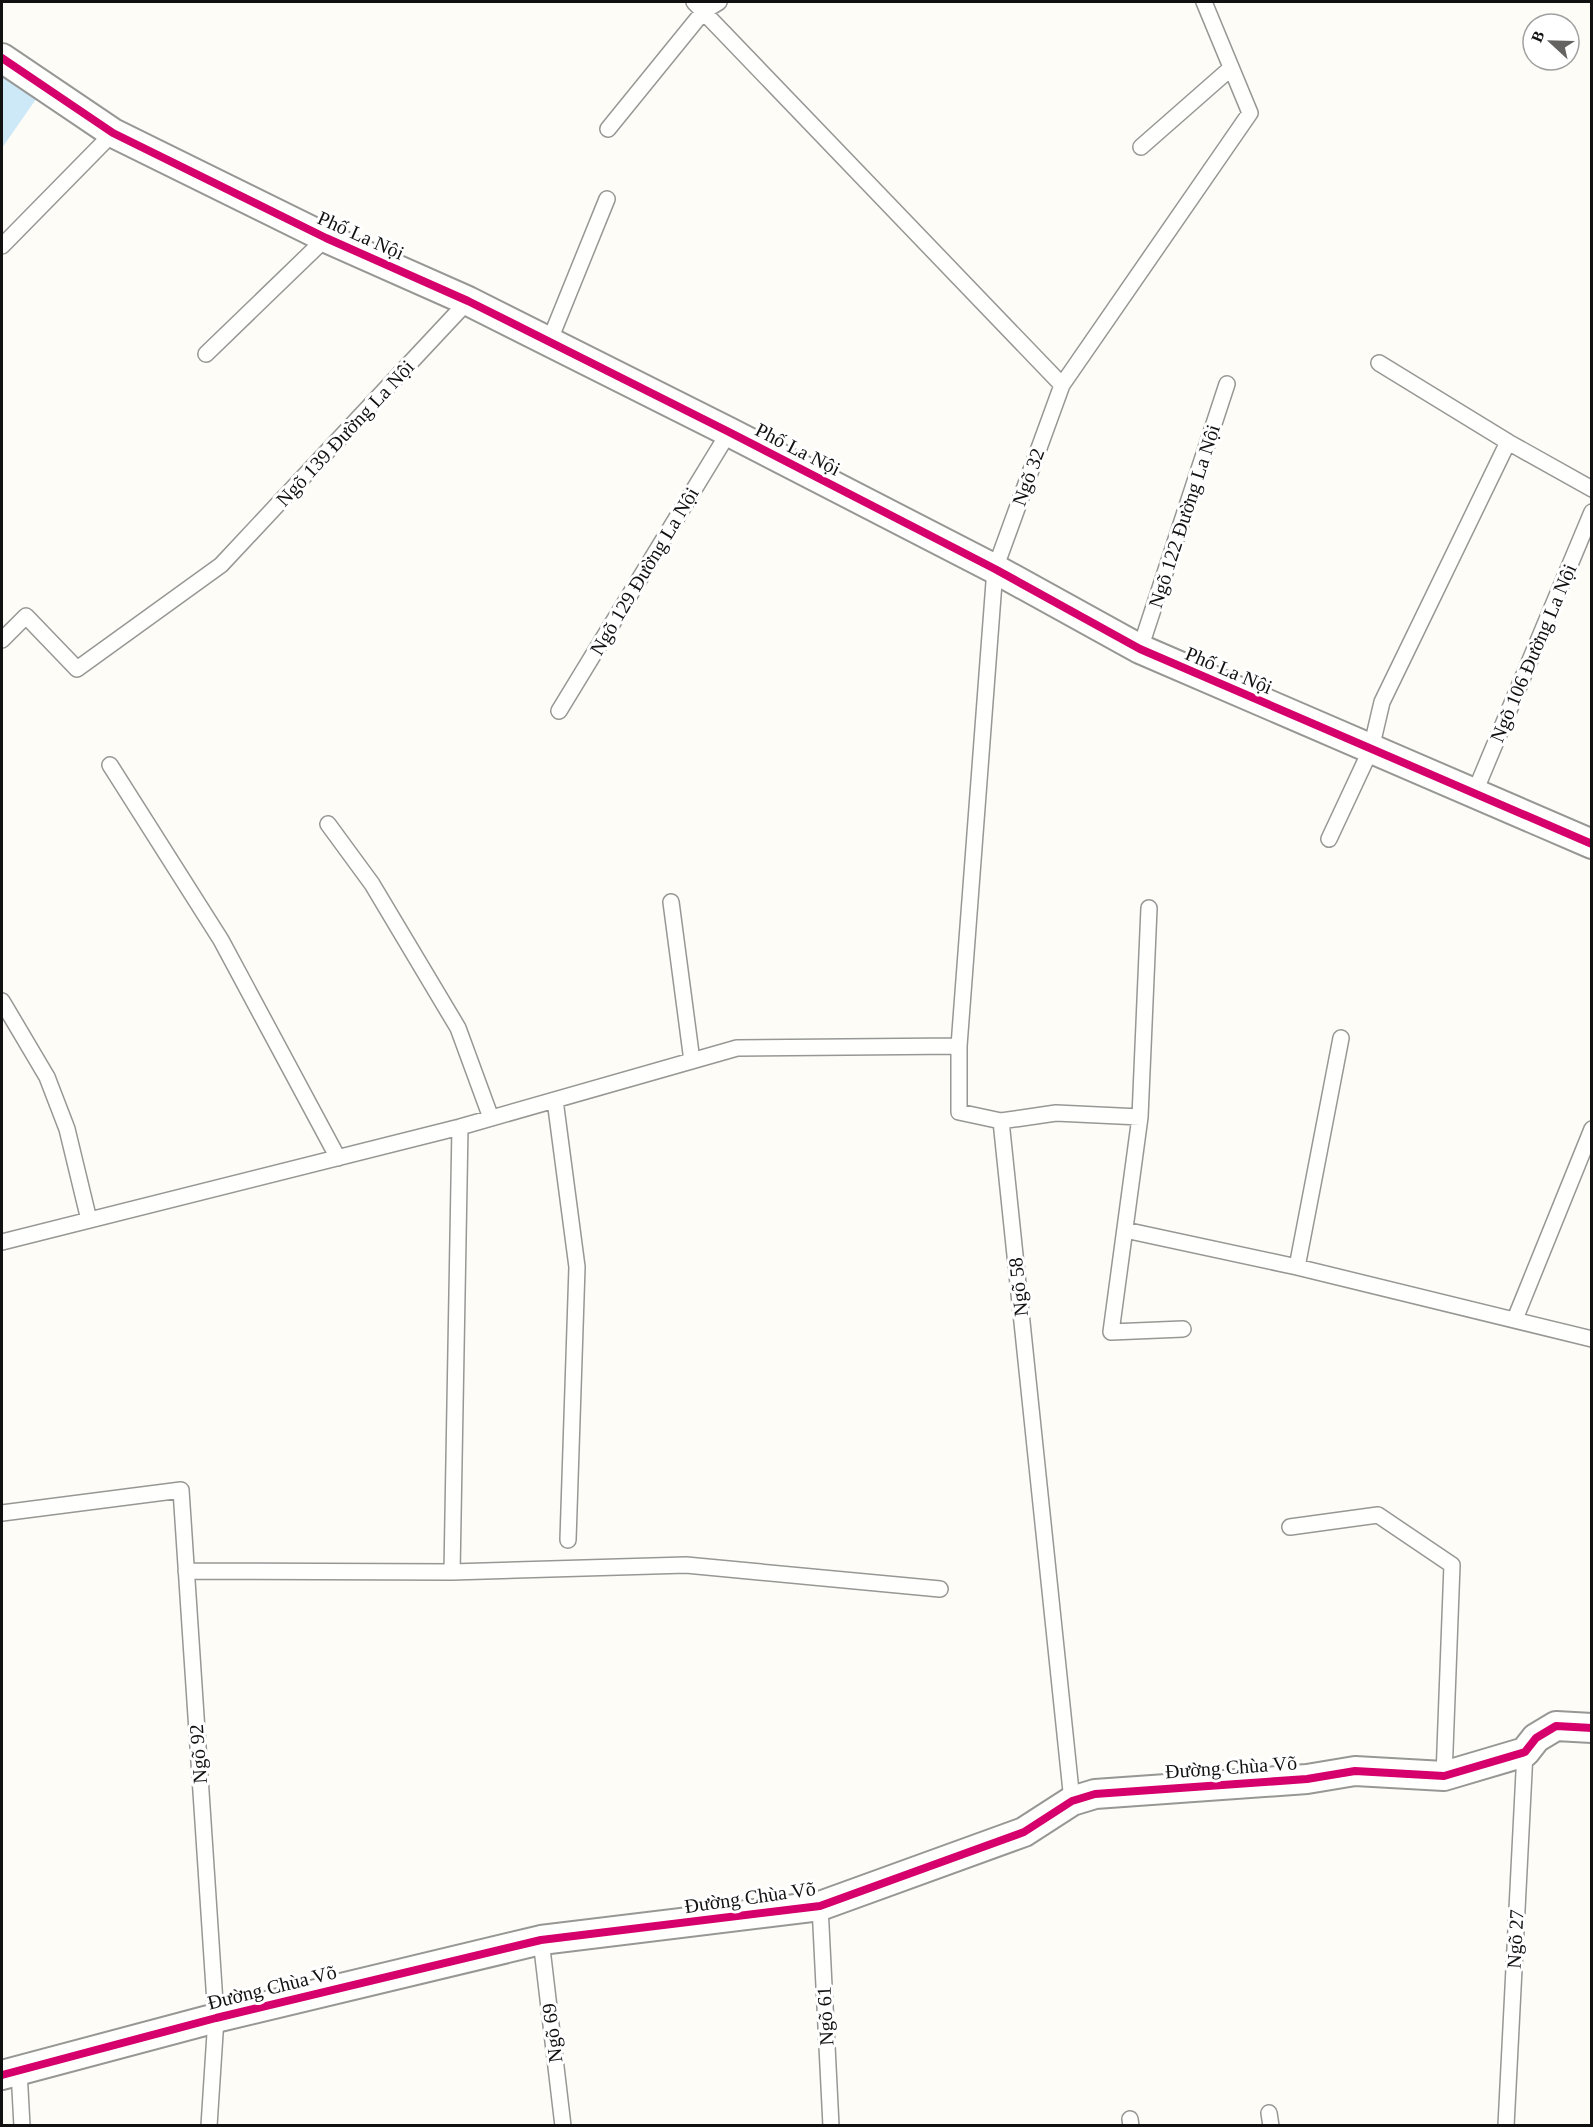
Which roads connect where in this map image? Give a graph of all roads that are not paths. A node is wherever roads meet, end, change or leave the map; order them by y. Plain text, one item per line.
1 (720, 2) edge
2 (1204, 2) edge
3 (698, 7) edge
4 (2, 58) edge
5 (1231, 68) junction
6 (608, 129) dead end
7 (113, 133) junction
8 (1141, 147) dead end
9 (607, 199) dead end
10 (326, 238) junction
11 (2, 246) edge
12 (468, 301) junction
13 (549, 342) junction
14 (206, 354) dead end
15 (1379, 363) dead end
16 (1227, 384) dead end
17 (1062, 385) junction
18 (729, 432) junction
19 (1508, 442) junction
20 (1592, 489) edge
21 (1592, 512) edge
22 (995, 569) junction
23 (2, 640) edge
24 (1140, 649) junction
25 (559, 711) dead end
26 (1371, 749) junction
27 (110, 765) dead end
28 (1474, 794) junction
29 (328, 824) dead end
30 (1329, 839) dead end
31 (1592, 844) edge
32 (671, 902) dead end
33 (1149, 908) dead end
34 (2, 1001) edge
35 (1341, 1038) dead end
36 (959, 1046) junction
37 (692, 1061) junction
38 (555, 1100) junction
39 (1140, 1117) junction
40 (491, 1118) junction
41 (1001, 1120) junction
42 (460, 1127) junction
43 (1592, 1129) edge
44 (338, 1158) junction
45 (89, 1220) junction
46 (1125, 1230) junction
47 (2, 1242) edge
48 (1297, 1267) junction
49 (1515, 1319) junction
50 (1183, 1329) dead end
51 (1592, 1339) edge
52 (2, 1514) edge
53 (1290, 1527) dead end
54 (568, 1540) dead end
55 (186, 1571) junction
56 (452, 1572) junction
57 (940, 1589) dead end
58 (1592, 1728) edge
59 (1525, 1752) junction
60 (1444, 1776) junction
61 (1072, 1801) junction
62 (820, 1905) junction
63 (541, 1940) junction
64 (216, 2018) junction
65 (10, 2073) edge
66 (22, 2126) edge
67 (209, 2126) edge
68 (563, 2126) edge
69 (831, 2126) edge
70 (1506, 2126) edge

1 - 3 lane
2 - 5 lane
3 - 6 lane
3 - 17 lane
4 - 7 street, Phố La Nội
5 - 8 lane
5 - 17 lane, Ngõ 32
7 - 10 street, Phố La Nội
7 - 11 lane
9 - 13 lane
10 - 12 street, Phố La Nội
10 - 14 lane
12 - 13 street, Phố La Nội
12 - 23 lane, Ngõ 139 Đường La Nội
13 - 18 street, Phố La Nội
15 - 19 lane
16 - 24 lane, Ngõ 122 Đường La Nội
17 - 22 lane, Ngõ 32
18 - 22 street, Phố La Nội
18 - 25 lane, Ngõ 129 Đường La Nội
19 - 20 lane
19 - 26 lane
21 - 28 lane, Ngõ 106 Đường La Nội
22 - 24 street, Phố La Nội
22 - 36 lane, Ngõ 32
24 - 26 street, Phố La Nội
26 - 28 street, Phố La Nội
26 - 30 lane
27 - 44 lane
28 - 31 street, Phố La Nội
29 - 40 lane
32 - 37 lane
33 - 39 lane
34 - 45 lane
35 - 48 lane
36 - 37 lane
36 - 41 lane, Ngõ 32
37 - 38 lane
38 - 40 lane
38 - 54 lane
39 - 41 lane
39 - 46 lane
40 - 42 lane
41 - 61 lane, Ngõ 58
42 - 44 lane
42 - 56 lane
43 - 49 lane
44 - 45 lane
45 - 47 lane
46 - 48 lane
46 - 50 lane
48 - 49 lane
49 - 51 lane
52 - 55 lane, Ngõ 92
53 - 60 lane
55 - 56 lane
55 - 64 lane, Ngõ 92
56 - 57 lane
58 - 59 street, Đường Chùa Võ
59 - 60 street, Đường Chùa Võ
59 - 70 lane, Ngõ 27
60 - 61 street, Đường Chùa Võ
61 - 62 street, Đường Chùa Võ
62 - 63 street, Đường Chùa Võ
62 - 69 lane, Ngõ 61
63 - 64 street, Đường Chùa Võ
63 - 68 lane, Ngõ 69
64 - 65 street, Đường Chùa Võ
64 - 67 lane, Ngõ 92
65 - 66 lane

